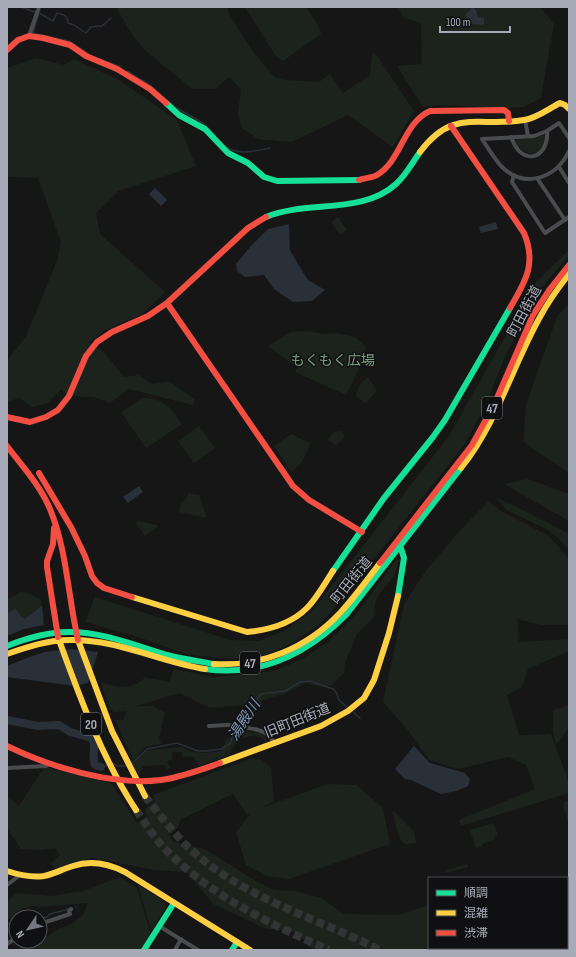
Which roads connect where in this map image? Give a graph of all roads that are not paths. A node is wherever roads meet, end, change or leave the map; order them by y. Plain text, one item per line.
1 (38, 9) edge
2 (30, 36) junction
3 (7, 49) edge
4 (569, 109) edge
5 (525, 120) junction
6 (509, 122) junction
7 (451, 126) junction
8 (547, 131) junction
9 (528, 136) junction
10 (511, 137) junction
11 (569, 138) edge
12 (569, 151) edge
13 (559, 167) junction
14 (514, 175) junction
15 (538, 178) junction
16 (569, 183) edge
17 (569, 217) edge
18 (565, 220) junction
19 (569, 266) edge
20 (569, 274) edge
21 (167, 303) junction
22 (520, 350) junction
23 (7, 417) edge
24 (7, 446) edge
25 (39, 473) dead end
26 (54, 522) junction
27 (362, 532) junction
28 (399, 543) junction
29 (57, 632) junction
30 (76, 632) junction
31 (59, 640) junction
32 (78, 640) junction
33 (7, 646) edge
34 (7, 654) edge
35 (209, 726) dead end
36 (275, 743) junction
37 (7, 746) edge
38 (51, 764) junction
39 (7, 768) edge
40 (145, 796) tunnel mouth
41 (136, 810) tunnel mouth
42 (7, 872) edge
43 (20, 875) junction
44 (7, 885) edge
45 (174, 903) junction
46 (71, 909) dead end
47 (48, 921) edge
48 (159, 926) junction
49 (181, 939) junction
50 (237, 942) junction
51 (144, 950) edge
52 (174, 950) edge
53 (198, 950) edge
54 (232, 950) edge
55 (250, 950) edge

1 - 2 street
2 - 3 main road
2 - 6 main road
4 - 5 main road
5 - 6 main road
5 - 9 street
6 - 7 main road
7 - 21 main road
7 - 27 main road
8 - 9 street
8 - 10 street
8 - 11 street
9 - 10 street
10 - 14 street
12 - 13 street
13 - 15 street
13 - 16 street
14 - 15 street
14 - 18 street
15 - 18 street
17 - 18 street
19 - 22 main road, 町田街道 / 47
20 - 22 main road, 町田街道 / 47
21 - 23 main road
21 - 27 main road
22 - 28 main road, 町田街道 / 47
24 - 26 main road
25 - 27 main road
26 - 29 main road
26 - 30 main road
28 - 30 main road, 町田街道 / 47
28 - 32 main road, 町田街道 / 47
28 - 36 main road, 旧町田街道
29 - 30 main road, 町田街道 / 47
29 - 31 main road
29 - 33 main road, 町田街道 / 47
30 - 32 main road
31 - 32 main road, 町田街道 / 47
31 - 34 main road, 町田街道 / 47
31 - 41 main road, 20
32 - 40 main road, 20
35 - 36 street
36 - 38 main road, 旧町田街道
37 - 38 main road, 旧町田街道
38 - 39 street
42 - 43 main road
43 - 44 street
43 - 45 main road
45 - 48 main road
45 - 50 main road
46 - 47 street
48 - 49 street
48 - 51 main road
49 - 52 street
49 - 53 street
50 - 54 main road
50 - 55 main road

